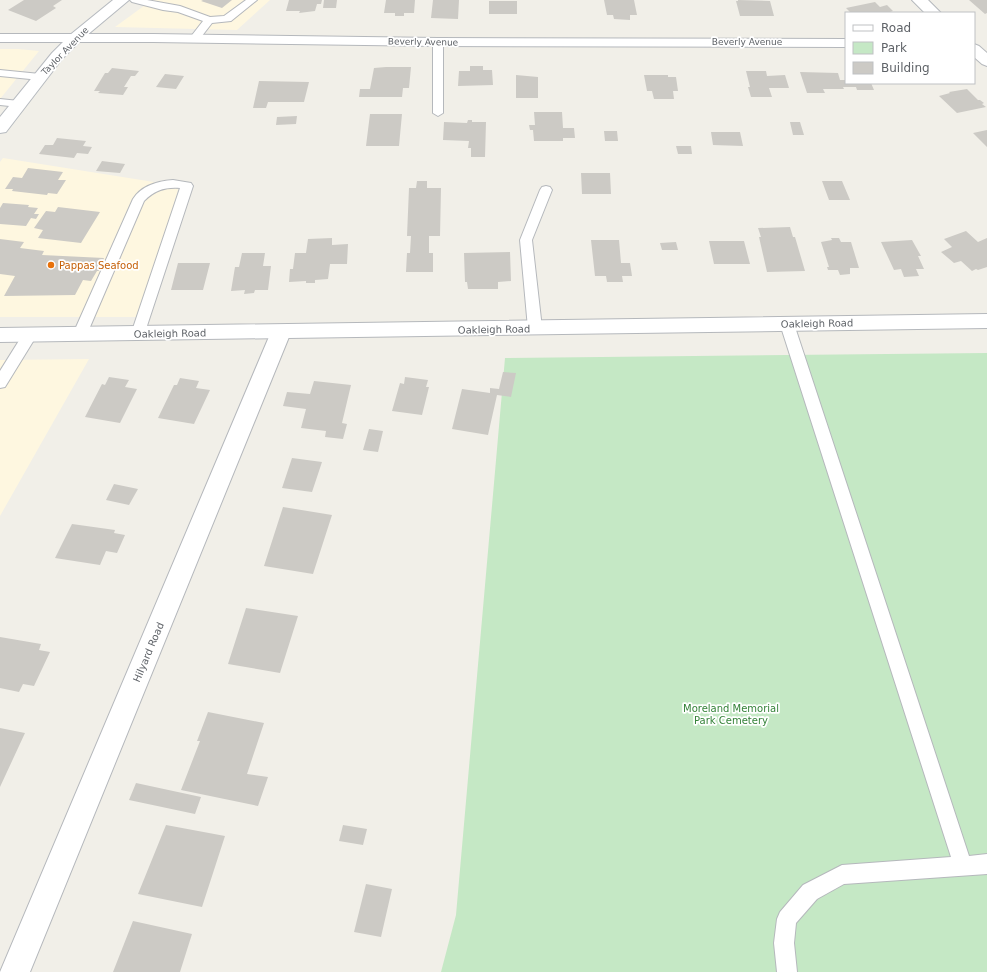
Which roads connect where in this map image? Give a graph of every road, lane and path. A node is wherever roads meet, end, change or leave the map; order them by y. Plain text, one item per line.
1 (122, 0) edge
2 (135, 0) edge
3 (175, 0) edge
4 (192, 0) edge
5 (252, 0) edge
6 (919, 0) edge
7 (180, 9) junction
8 (933, 12) edge
9 (208, 20) junction
10 (0, 38) edge
11 (76, 38) junction
12 (194, 39) junction
13 (438, 42) junction
14 (845, 42) edge
15 (975, 50) edge
16 (987, 61) edge
17 (0, 73) edge
18 (40, 76) junction
19 (0, 102) edge
20 (19, 104) junction
21 (438, 114) dead end
22 (0, 128) edge
23 (546, 190) dead end
24 (987, 321) edge
25 (787, 324) junction
26 (535, 328) junction
27 (281, 332) junction
28 (80, 334) junction
29 (138, 334) junction
30 (0, 335) edge
31 (30, 335) junction
32 (0, 383) edge
33 (987, 864) edge
34 (963, 866) junction
35 (15, 972) edge
36 (787, 972) edge

1 - 11 street, Taylor Avenue
2 - 7 lane
3 - 7 lane
4 - 7 lane
5 - 9 lane
6 - 8 street
7 - 9 lane
9 - 12 lane
10 - 11 street, Beverly Avenue
11 - 12 street, Beverly Avenue
11 - 18 street, Taylor Avenue
12 - 13 street, Beverly Avenue
13 - 14 street, Beverly Avenue
13 - 21 lane
15 - 16 street
17 - 18 lane
18 - 20 street, Taylor Avenue
19 - 20 lane
20 - 22 street, Taylor Avenue
23 - 26 lane
24 - 25 street, Oakleigh Road
25 - 26 street, Oakleigh Road
25 - 34 lane
26 - 27 street, Oakleigh Road
27 - 29 street, Oakleigh Road
27 - 35 street, Hilyard Road
28 - 29 street, Oakleigh Road
28 - 29 lane
28 - 31 street, Oakleigh Road
30 - 31 street, Oakleigh Road
31 - 32 lane
33 - 34 lane
34 - 36 lane

